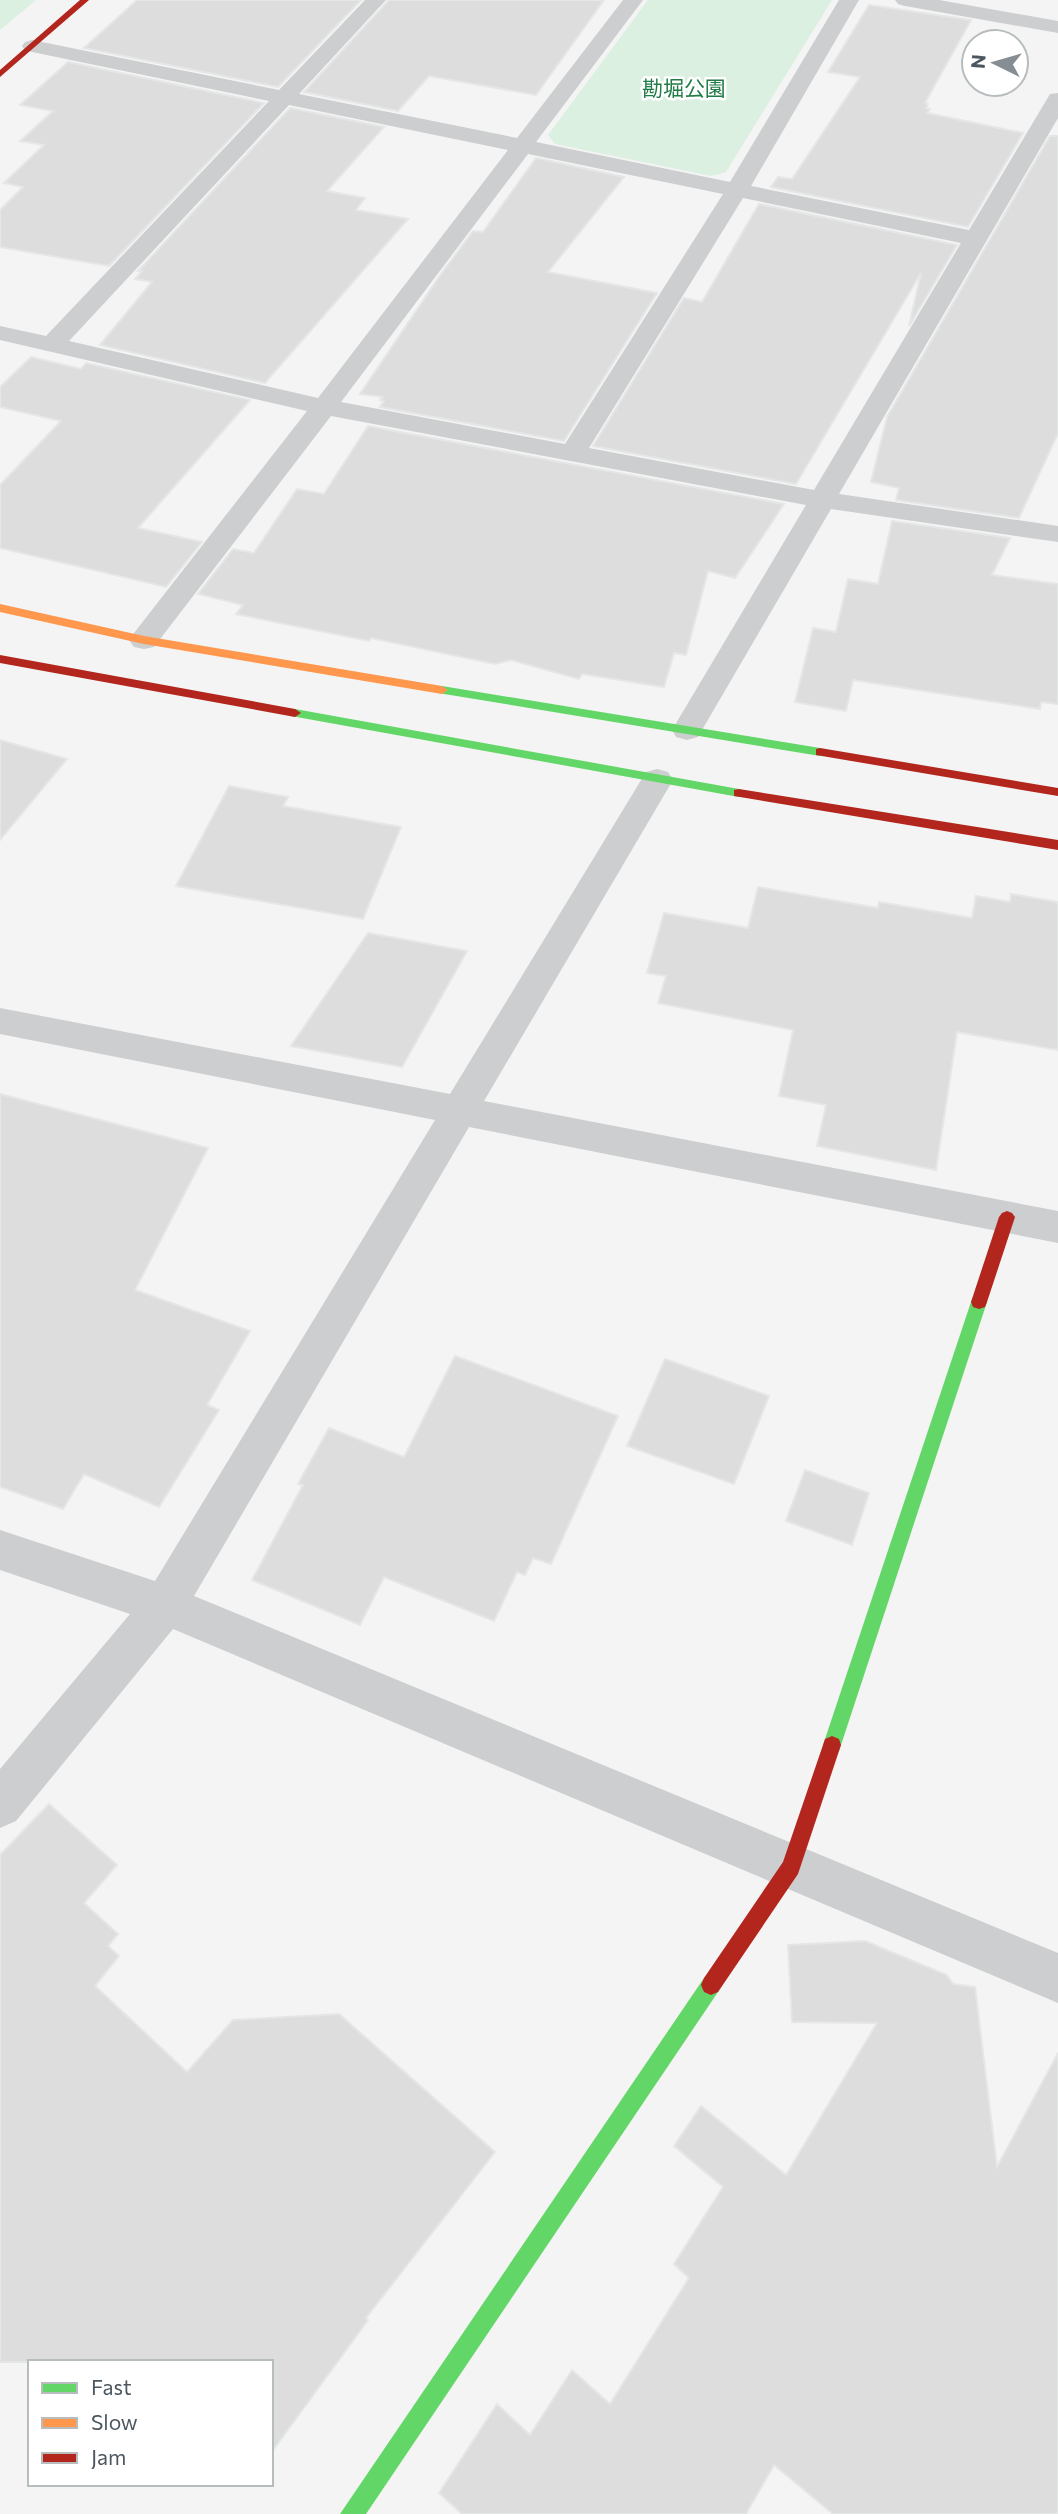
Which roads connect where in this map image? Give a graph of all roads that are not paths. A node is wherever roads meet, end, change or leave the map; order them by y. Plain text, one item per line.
1 (85, 0) edge
2 (376, 0) edge
3 (633, 0) edge
4 (849, 0) edge
5 (905, 0) edge
6 (1058, 27) edge
7 (32, 46) junction
8 (0, 75) edge
9 (286, 98) junction
10 (1058, 99) edge
11 (520, 145) junction
12 (737, 190) junction
13 (976, 239) junction
14 (0, 333) edge
15 (51, 345) junction
16 (324, 407) junction
17 (573, 453) junction
18 (823, 500) junction
19 (1058, 534) edge
20 (0, 608) edge
21 (144, 640) junction
22 (0, 659) edge
23 (688, 730) junction
24 (657, 780) junction
25 (1058, 792) edge
26 (1058, 845) edge
27 (0, 1021) edge
28 (459, 1112) junction
29 (1007, 1217) junction
30 (1058, 1227) edge
31 (0, 1550) edge
32 (165, 1605) junction
33 (0, 1805) edge
34 (791, 1867) junction
35 (1058, 1978) edge
36 (352, 2514) edge

1 - 7 street
2 - 9 street
3 - 11 street
4 - 12 street
5 - 6 street
7 - 8 street
7 - 9 street
9 - 11 street
9 - 15 street
10 - 13 street
11 - 12 street
11 - 16 street
12 - 13 street
12 - 17 street
13 - 18 street
14 - 15 street
15 - 16 street
16 - 17 street
16 - 21 street
17 - 18 street
18 - 19 street
18 - 23 street
20 - 21 street
21 - 23 street
22 - 24 street
23 - 25 street
24 - 26 street
24 - 28 street
27 - 28 street
28 - 29 street
28 - 32 street
29 - 30 street
29 - 34 street
31 - 32 street
32 - 33 street
32 - 34 street
34 - 35 street
34 - 36 street

